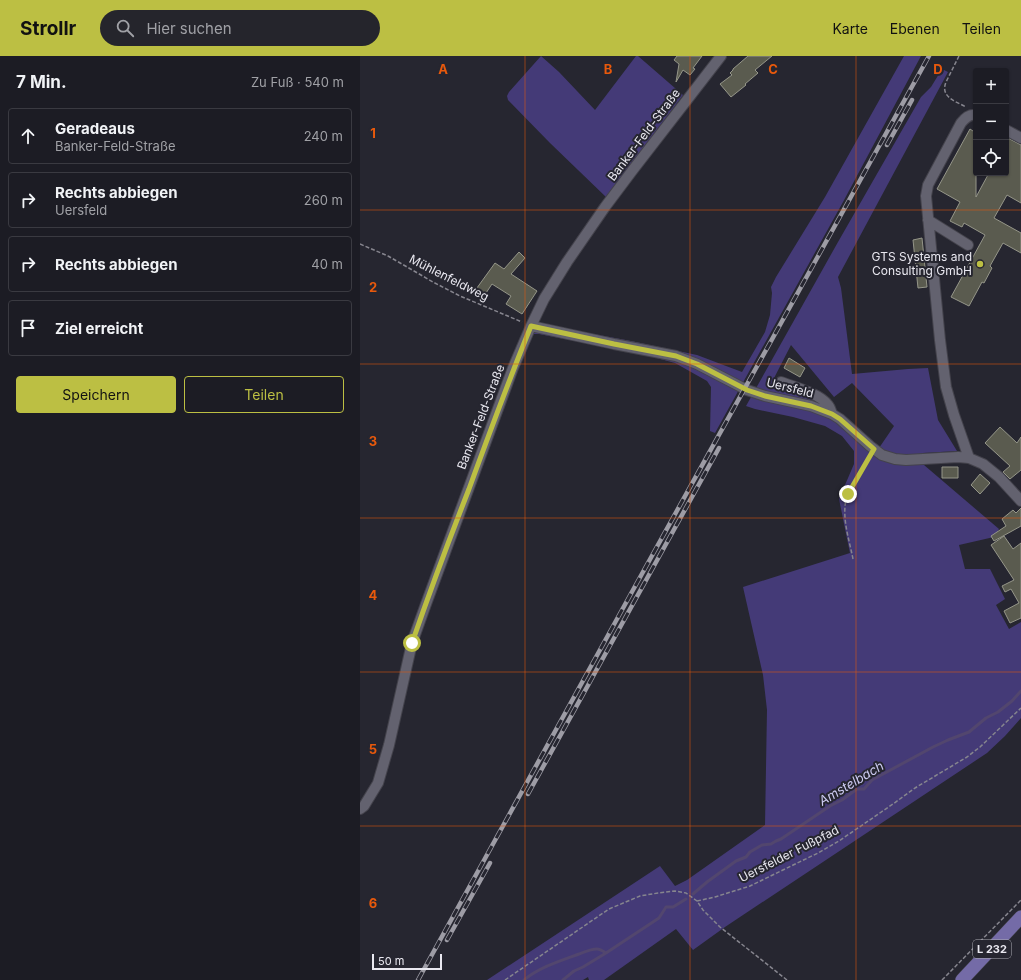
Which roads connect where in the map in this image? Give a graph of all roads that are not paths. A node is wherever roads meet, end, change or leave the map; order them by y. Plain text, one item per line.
1 (721, 56) edge
2 (973, 114) edge
3 (1009, 132) edge
4 (1021, 138) edge
5 (928, 220) junction
6 (968, 245) dead end
7 (531, 326) junction
8 (781, 382) dead end
9 (832, 414) junction
10 (968, 458) junction
11 (1021, 501) edge
12 (360, 809) edge
13 (1021, 917) edge
14 (962, 980) edge

1 - 7 street, Banker-Feld-Straße
2 - 5 street
3 - 4 street
5 - 6 street
5 - 10 street
7 - 9 street, Uersfeld
7 - 12 street, Banker-Feld-Straße
8 - 9 street
9 - 10 street, Uersfeld
10 - 11 street, Uersfeld
13 - 14 main road, L 232

